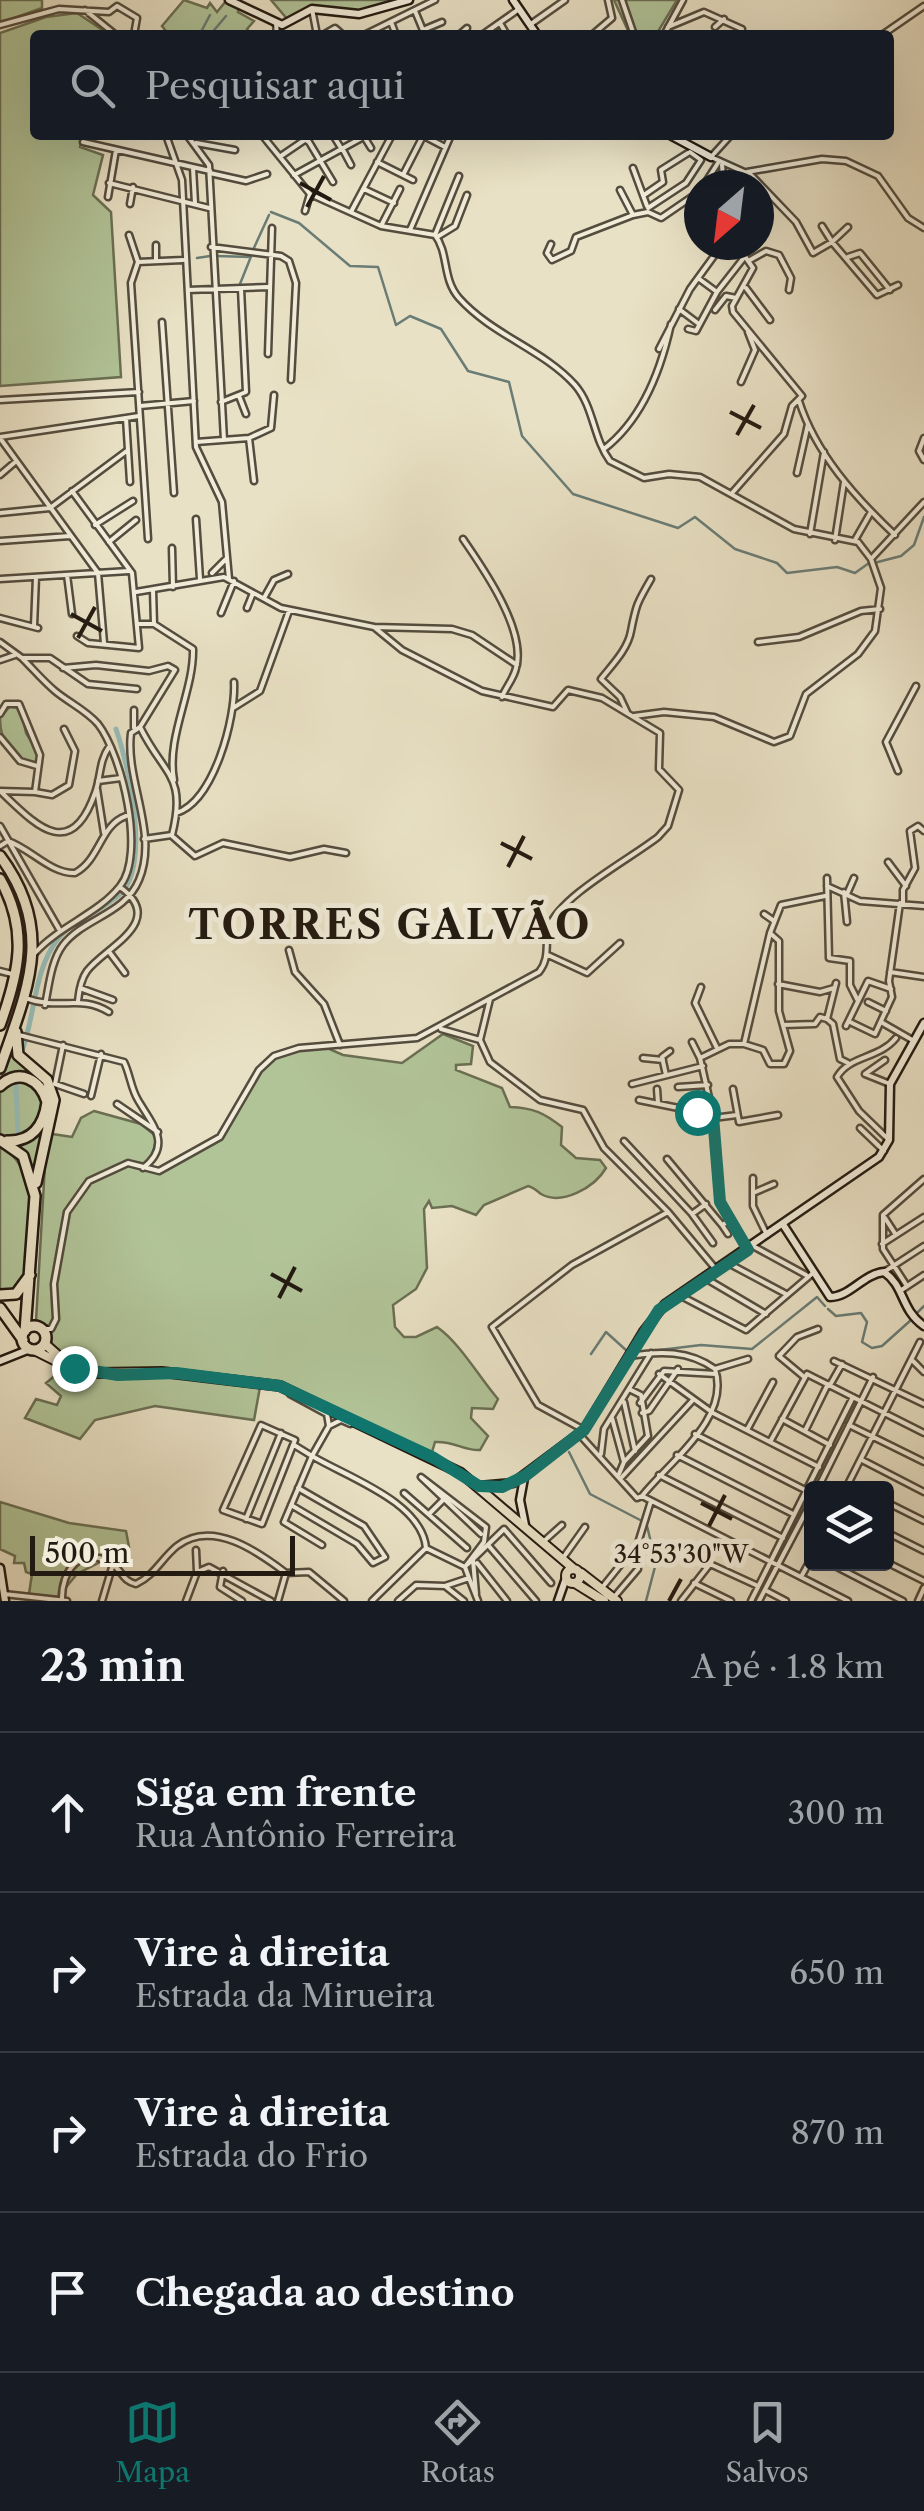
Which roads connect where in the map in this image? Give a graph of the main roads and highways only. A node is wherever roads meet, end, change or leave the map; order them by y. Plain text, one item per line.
1 (229, 0) edge
2 (409, 0) edge
3 (516, 2) edge
4 (534, 30) edge
5 (678, 140) edge
6 (710, 157) road end
7 (0, 856) edge
8 (0, 879) edge
9 (4, 1023) edge
10 (924, 1023) edge
11 (0, 1033) edge
12 (21, 1035) junction
13 (1, 1044) edge
14 (0, 1066) edge
15 (0, 1086) edge
16 (0, 1140) edge
17 (35, 1196) junction
18 (784, 1226) junction
19 (31, 1273) junction
20 (0, 1296) edge
21 (30, 1299) junction
22 (0, 1308) edge
23 (924, 1326) edge
24 (46, 1331) junction
25 (24, 1337) junction
26 (32, 1350) junction
27 (1, 1361) edge
28 (89, 1372) junction
29 (525, 1476) junction
30 (479, 1486) junction
31 (521, 1526) junction
32 (0, 1568) edge
33 (572, 1577) junction
34 (5, 1597) edge
35 (604, 1598) edge
36 (558, 1601) edge

1 - 2 main road
3 - 4 main road
5 - 6 main road
7 - 12 highway
8 - 9 highway
9 - 11 highway
10 - 18 main road
12 - 14 highway
12 - 17 highway
13 - 14 highway
15 - 16 highway
16 - 17 highway
17 - 19 highway
18 - 23 main road
18 - 29 main road
19 - 20 highway
19 - 21 highway
21 - 24 highway
21 - 25 highway
22 - 25 highway
24 - 25 highway
24 - 26 highway
24 - 28 main road
25 - 26 highway
25 - 27 main road
26 - 27 main road
26 - 28 main road
28 - 30 main road
29 - 30 main road
29 - 31 main road
30 - 31 main road
31 - 33 main road
32 - 34 main road
33 - 35 main road
33 - 35 main road
33 - 36 main road

